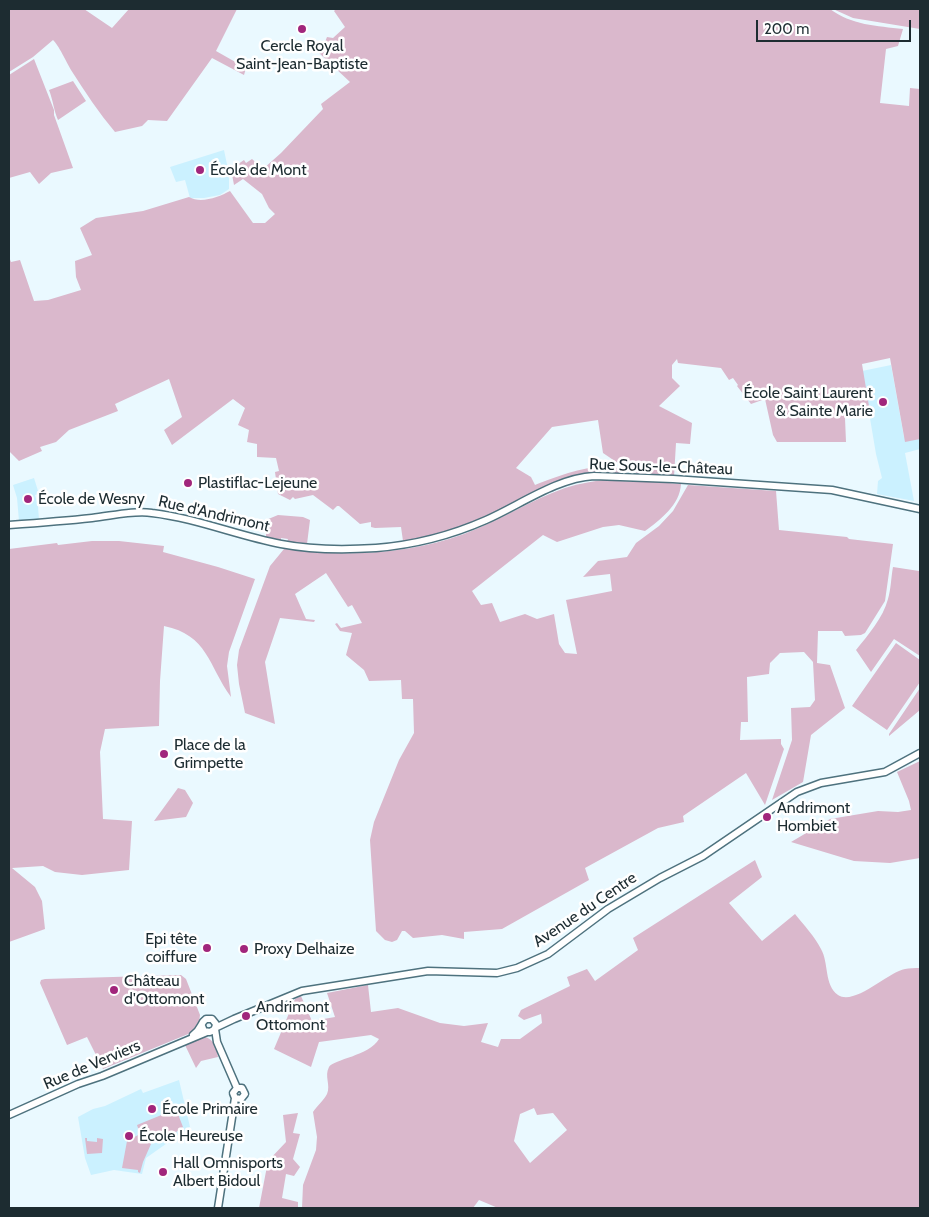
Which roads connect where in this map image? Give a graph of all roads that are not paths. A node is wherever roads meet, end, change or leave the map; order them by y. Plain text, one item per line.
1 (920, 509) edge
2 (9, 525) edge
3 (412, 543) joint
4 (920, 753) edge
5 (202, 1026) junction
6 (215, 1027) junction
7 (207, 1032) junction
8 (216, 1039) junction
9 (186, 1040) junction
10 (9, 1115) edge
11 (218, 1208) edge

1 - 3 street, Rue Sous-le-Château
2 - 3 street, Rue d'Andrimont
4 - 6 street, Avenue du Centre
5 - 6 street
5 - 7 street
5 - 9 street, Rue de Verviers
6 - 7 street
6 - 8 street
7 - 8 street
7 - 9 street, Rue de Verviers
8 - 11 street
9 - 10 street, Rue de Verviers

